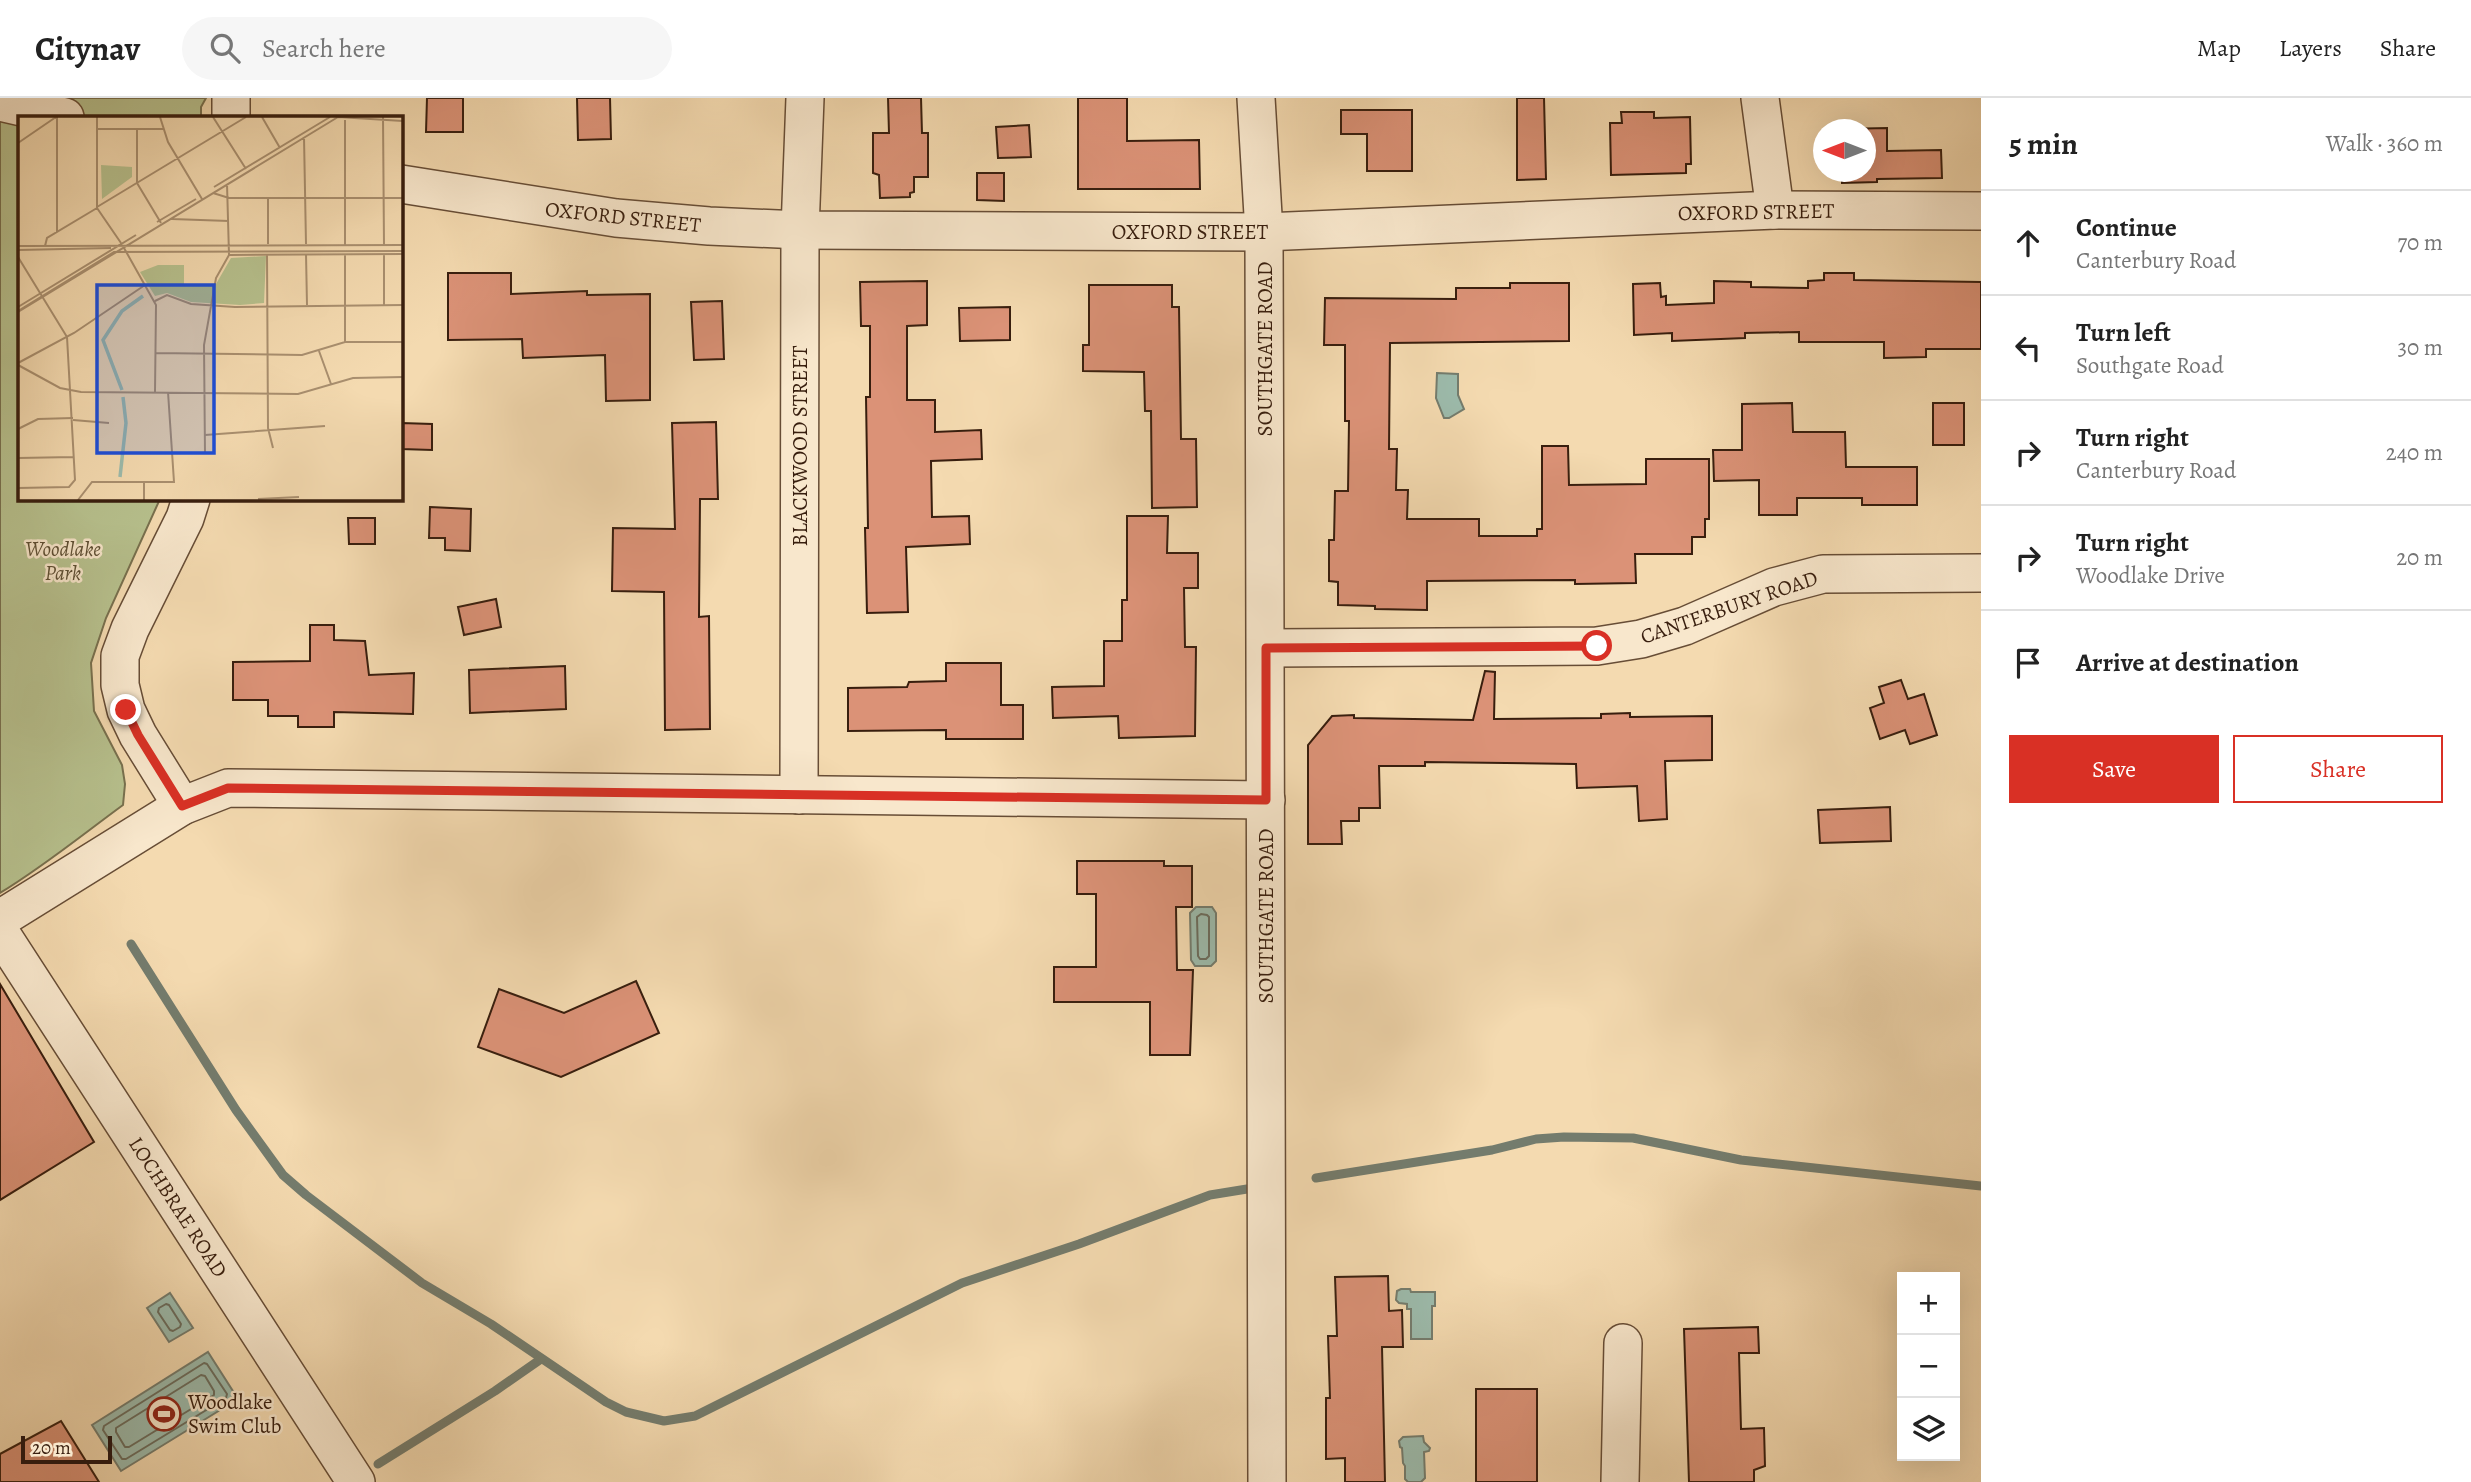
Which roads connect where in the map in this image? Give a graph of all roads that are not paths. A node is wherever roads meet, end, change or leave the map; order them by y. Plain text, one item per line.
1 (231, 98) edge
2 (805, 98) edge
3 (1256, 98) edge
4 (1760, 98) edge
5 (0, 102) edge
6 (61, 116) edge
7 (231, 116) edge
8 (402, 184) edge
9 (1775, 210) junction
10 (1981, 211) edge
11 (800, 230) junction
12 (1264, 232) junction
13 (191, 500) edge
14 (1981, 573) edge
15 (1266, 648) junction
16 (799, 795) junction
17 (1266, 800) junction
18 (182, 806) junction
19 (0, 919) edge
20 (0, 932) edge
21 (1623, 1343) dead end
22 (356, 1482) edge
23 (1267, 1482) edge
24 (1620, 1482) edge

1 - 7 street
2 - 11 street, BLACKWOOD STREET
3 - 12 street, SOUTHGATE ROAD
4 - 9 street
5 - 6 street
8 - 11 street, OXFORD STREET
9 - 10 street, OXFORD STREET
9 - 12 street, OXFORD STREET
11 - 12 street, OXFORD STREET
11 - 16 street, BLACKWOOD STREET
12 - 15 street, SOUTHGATE ROAD
13 - 18 street
14 - 15 street, CANTERBURY ROAD
15 - 17 street, SOUTHGATE ROAD
16 - 17 street
16 - 18 street
17 - 23 street, SOUTHGATE ROAD
18 - 19 street
20 - 22 street, LOCHBRAE ROAD
21 - 24 street

